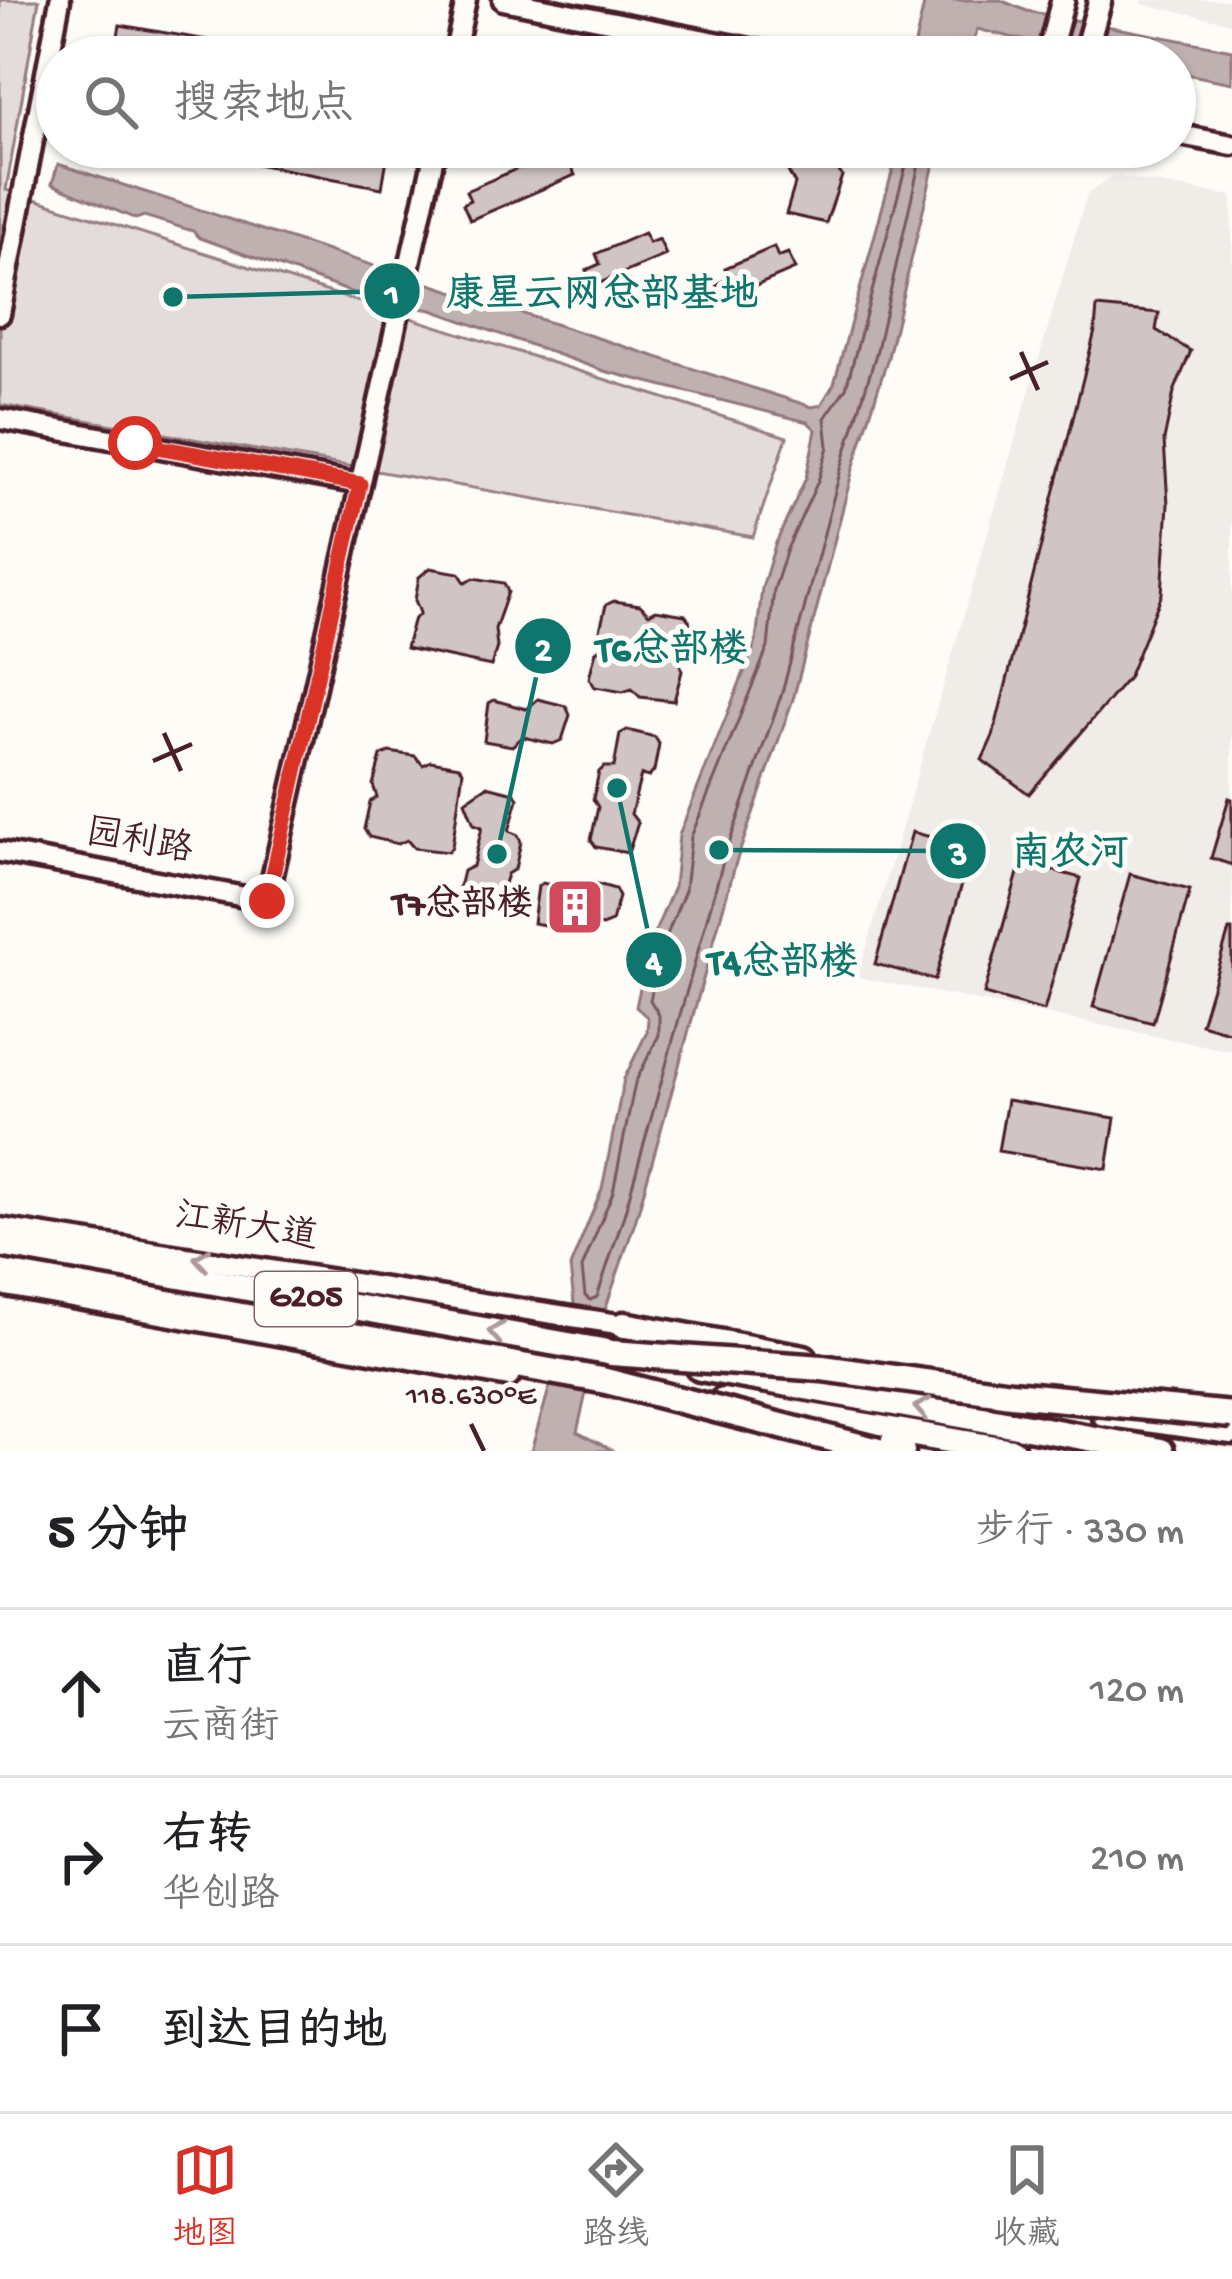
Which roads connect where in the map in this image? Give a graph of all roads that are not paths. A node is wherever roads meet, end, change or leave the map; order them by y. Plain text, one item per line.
1 (60, 0) edge
2 (466, 0) edge
3 (503, 0) edge
4 (1063, 0) edge
5 (1099, 4) edge
6 (53, 36) edge
7 (458, 36) edge
8 (684, 36) edge
9 (1054, 36) edge
10 (1090, 36) edge
11 (36, 126) edge
12 (1196, 138) edge
13 (1232, 145) edge
14 (432, 168) edge
15 (0, 314) edge
16 (0, 419) edge
17 (360, 484) junction
18 (0, 852) edge
19 (0, 1228) edge
20 (0, 1244) edge
21 (0, 1273) edge
22 (0, 1285) edge
23 (624, 1325) joint
24 (611, 1353) junction
25 (509, 1377) joint
26 (604, 1387) junction
27 (1232, 1415) edge
28 (1232, 1431) edge
29 (879, 1451) edge
30 (902, 1451) edge
31 (1012, 1451) edge
32 (1161, 1451) edge

1 - 6 street
2 - 7 street
3 - 8 street
4 - 9 main road
5 - 10 main road
11 - 15 street
12 - 13 street
14 - 17 street
16 - 17 street
17 - 18 street, 园利路
23 -> 19 street, 江新大道
24 -> 20 highway, 江新大道 / G205
21 - 26 highway, G205
22 - 25 street
23 - 28 highway
24 - 27 highway, bridge
32 -> 24 highway, G205, bridge
25 - 26 highway
26 - 29 highway, bridge
26 - 30 highway
26 - 31 highway, G205, bridge

